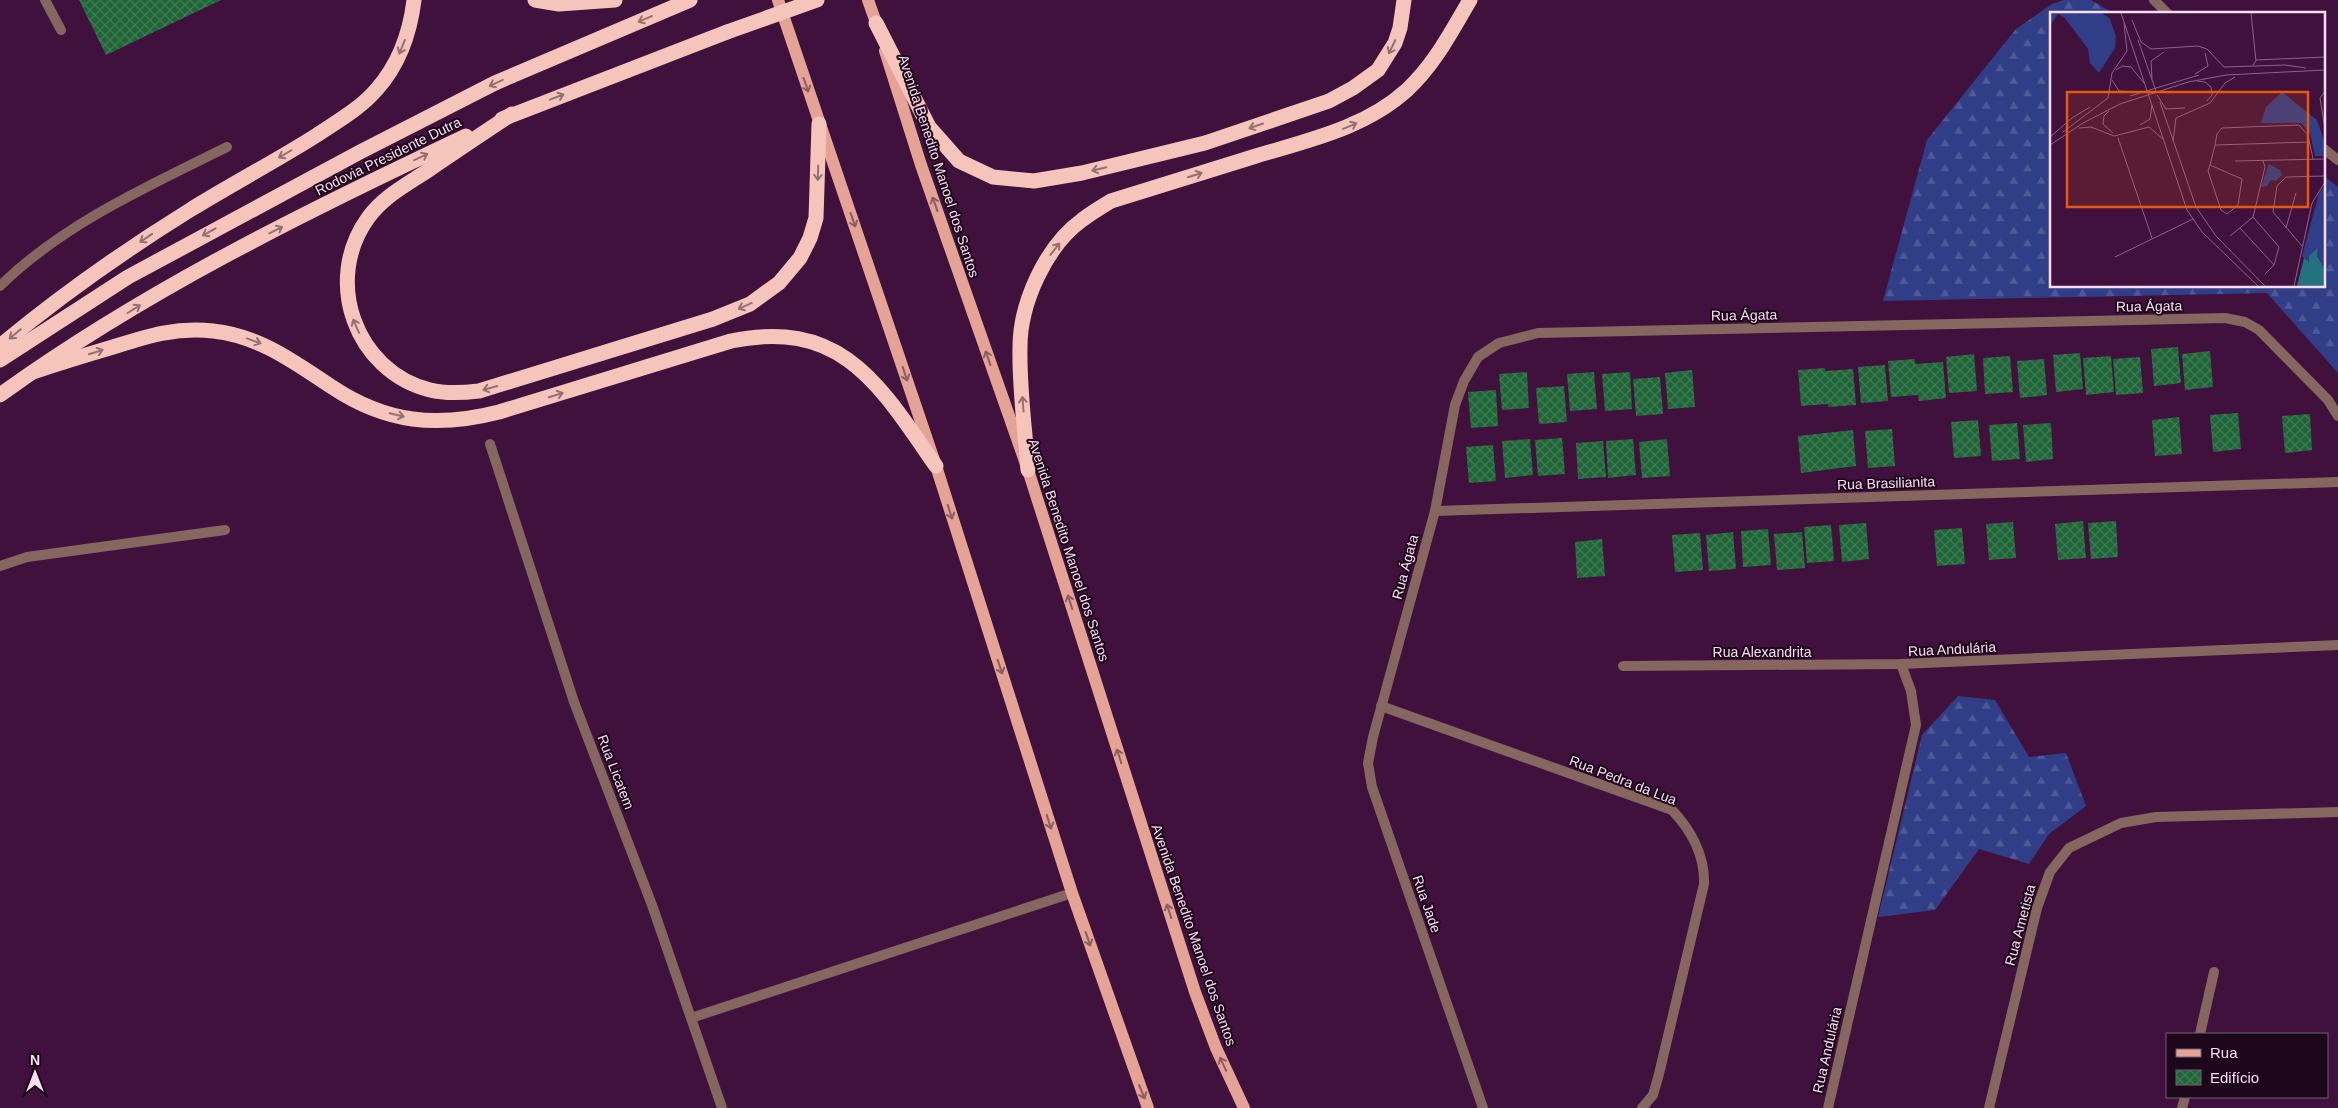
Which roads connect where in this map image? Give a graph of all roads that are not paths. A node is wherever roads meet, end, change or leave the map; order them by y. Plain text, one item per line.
1 (45, 0) edge
2 (414, 0) edge
3 (535, 0) edge
4 (616, 0) edge
5 (690, 0) edge
6 (778, 0) edge
7 (817, 0) edge
8 (868, 0) edge
9 (1404, 0) edge
10 (1470, 0) edge
11 (2154, 0) edge
12 (2166, 12) edge
13 (876, 23) junction
14 (60, 30) dead end
15 (512, 114) junction
16 (820, 124) junction
17 (227, 147) dead end
18 (2326, 151) edge
19 (2338, 160) edge
20 (0, 286) edge
21 (0, 346) edge
22 (0, 360) edge
23 (33, 372) junction
24 (0, 395) edge
25 (2338, 416) edge
26 (490, 444) dead end
27 (936, 466) junction
28 (1028, 470) junction
29 (2338, 482) edge
30 (1435, 510) junction
31 (225, 530) dead end
32 (0, 566) edge
33 (2338, 645) edge
34 (1901, 664) junction
35 (1623, 666) dead end
36 (1381, 706) junction
37 (2338, 812) edge
38 (1072, 893) junction
39 (2214, 972) dead end
40 (692, 1018) junction
41 (2200, 1033) edge
42 (722, 1108) edge
43 (1148, 1108) edge
44 (1244, 1108) edge
45 (1483, 1108) edge
46 (1642, 1108) edge
47 (1828, 1108) edge
48 (1989, 1108) edge

1 - 14 street
2 -> 21 highway
3 - 4 highway
5 -> 22 highway, Rodovia Presidente Dutra
6 -> 16 main road
15 -> 7 highway, Rodovia Presidente Dutra, bridge
8 - 13 main road, Avenida Benedito Manoel dos Santos
9 -> 13 highway
28 -> 10 highway
11 - 12 street
28 -> 13 main road, Avenida Benedito Manoel dos Santos
16 -> 15 highway
23 -> 15 highway, Rodovia Presidente Dutra
16 -> 27 main road
17 - 20 street
18 - 19 street
23 - 24 highway, Rodovia Presidente Dutra
23 -> 27 highway
25 - 30 street, Rua Ágata
26 - 40 street, Rua Licatem
27 -> 38 main road
44 -> 28 main road, Avenida Benedito Manoel dos Santos
29 - 30 street, Rua Brasilianita
30 - 36 street, Rua Ágata
31 - 32 street
33 - 34 street, Rua Andulária
34 - 35 street, Rua Alexandrita
34 - 47 street, Rua Andulária
36 - 45 street, Rua Jade
36 - 46 street, Rua Pedra da Lua
37 - 48 street, Rua Ametista
38 - 40 street
38 -> 43 main road
39 - 41 street
40 - 42 street, Rua Licatem

